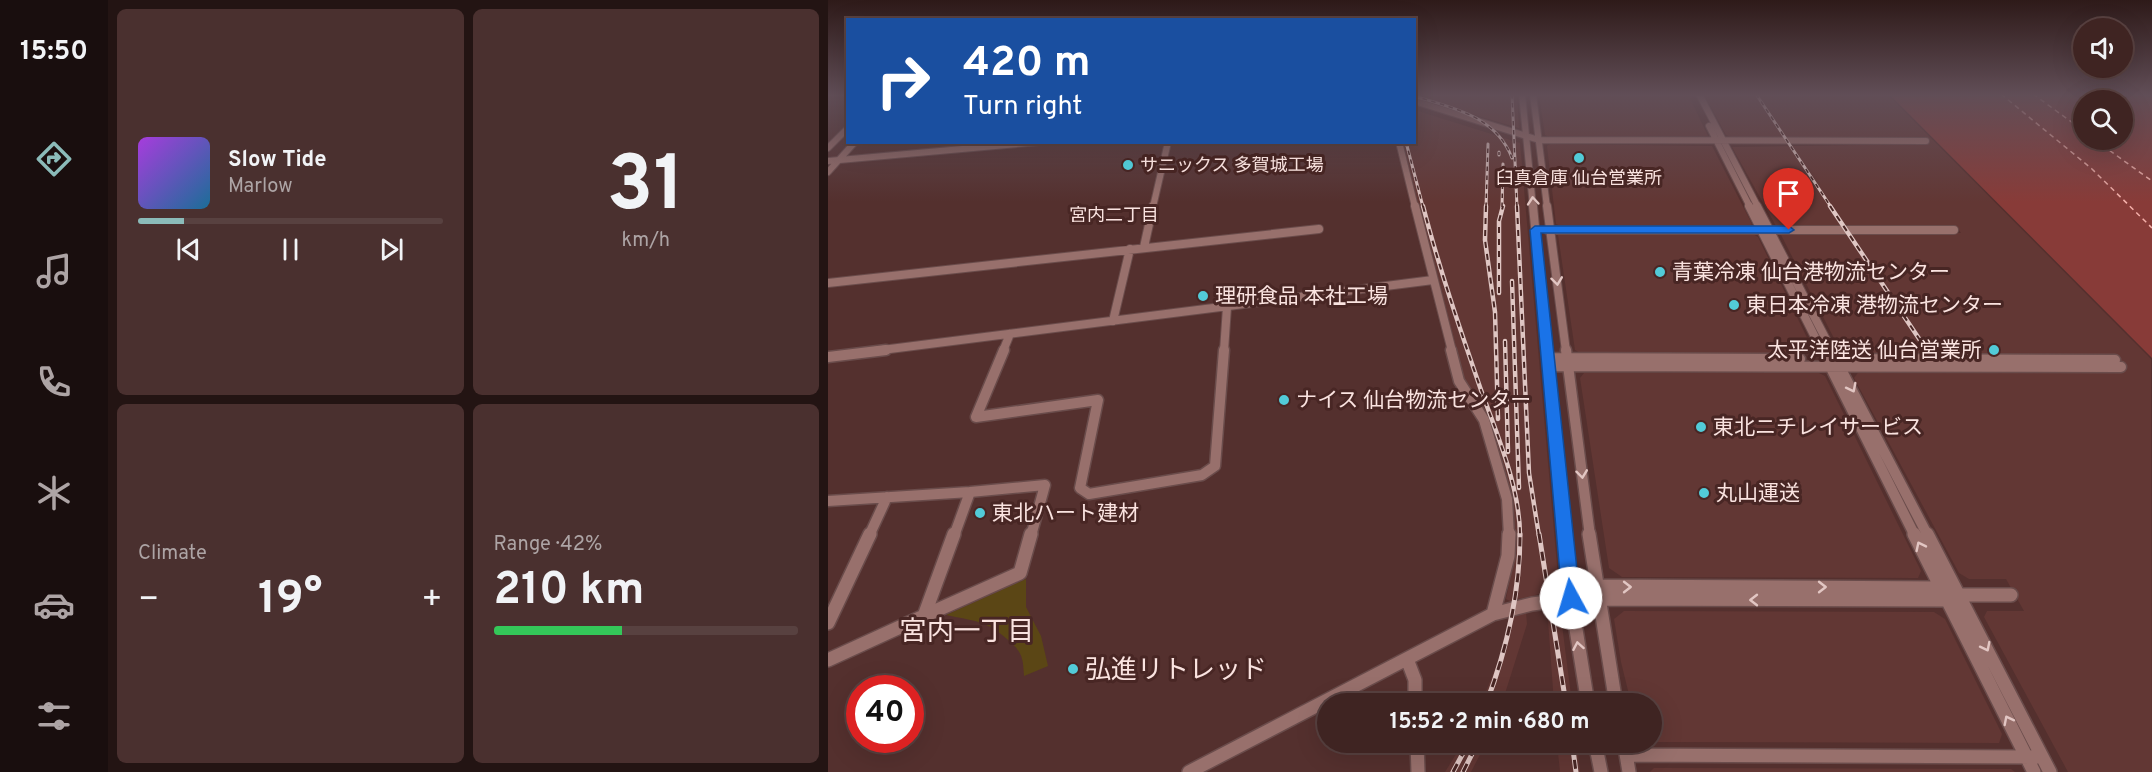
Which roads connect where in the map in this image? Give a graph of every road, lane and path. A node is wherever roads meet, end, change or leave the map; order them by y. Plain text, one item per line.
1 (846, 130) edge
2 (1496, 130) edge
3 (1503, 130) edge
4 (1526, 130) edge
5 (1538, 130) edge
6 (1714, 130) edge
7 (1715, 130) edge
8 (1527, 139) junction
9 (1539, 141) junction
10 (1720, 141) junction
11 (854, 144) edge
12 (1003, 144) edge
13 (1168, 144) edge
14 (1399, 144) edge
15 (828, 148) edge
16 (839, 160) junction
17 (828, 161) edge
18 (828, 172) edge
19 (1319, 228) dead end
20 (1535, 230) junction
21 (1550, 230) junction
22 (1766, 230) junction
23 (1954, 230) dead end
24 (1144, 247) junction
25 (1130, 249) junction
26 (1433, 280) junction
27 (828, 283) edge
28 (1227, 307) junction
29 (1113, 321) junction
30 (1010, 334) junction
31 (828, 357) edge
32 (1548, 362) junction
33 (1567, 362) junction
34 (1833, 362) junction
35 (2118, 363) dead end
36 (970, 492) junction
37 (887, 498) junction
38 (828, 501) edge
39 (1596, 586) junction
40 (1941, 588) junction
41 (2011, 595) dead end
42 (1571, 598) junction
43 (1953, 598) junction
44 (1598, 600) junction
45 (833, 604) edge
46 (1493, 614) junction
47 (924, 617) junction
48 (828, 623) edge
49 (1407, 658) junction
50 (828, 660) edge
51 (1416, 693) edge
52 (1586, 693) edge
53 (1614, 693) edge
54 (1662, 750) edge
55 (1417, 753) edge
56 (1597, 753) edge
57 (1626, 753) edge
58 (2026, 757) junction
59 (2042, 757) junction
60 (1189, 772) edge
61 (1418, 772) edge
62 (1600, 772) edge
63 (1629, 772) edge
64 (2034, 772) edge
65 (2050, 772) edge

1 - 15 street
2 - 8 street
3 - 8 street
4 - 8 street
5 - 9 street
6 - 10 street
7 - 10 street
8 - 9 street
20 -> 8 street
9 - 10 street
9 - 21 street
10 - 10 street
10 - 22 street
11 - 15 street
11 - 16 street
12 - 16 street
13 - 24 street
14 - 26 street
16 - 17 street
16 - 18 street
19 - 24 street
20 - 21 street
20 - 32 street
21 - 22 street
21 -> 33 street
22 - 23 street
22 - 34 street
24 - 25 street
25 - 27 street
25 - 29 street
26 - 28 street
26 - 46 street
28 - 29 street
28 - 30 street
29 - 30 street
30 - 31 street
32 - 33 street
32 - 42 street
33 - 34 street
33 -> 39 street
34 - 35 street
40 -> 34 street
34 -> 43 street
36 - 37 street
36 - 47 street
36 - 47 street
37 - 38 street
37 - 45 street
39 -> 40 street
39 - 42 street
39 - 44 street
40 - 43 street
41 - 43 street
42 - 44 street
42 - 46 street
52 -> 42 street
43 -> 44 street
58 -> 43 street
43 -> 59 street
44 - 53 street
45 - 48 street
46 - 49 street
47 - 50 street
49 - 51 street
49 - 60 street
54 - 58 street
55 - 61 street
56 - 62 street
57 - 63 street
58 - 59 street
58 - 64 street
59 - 65 street

